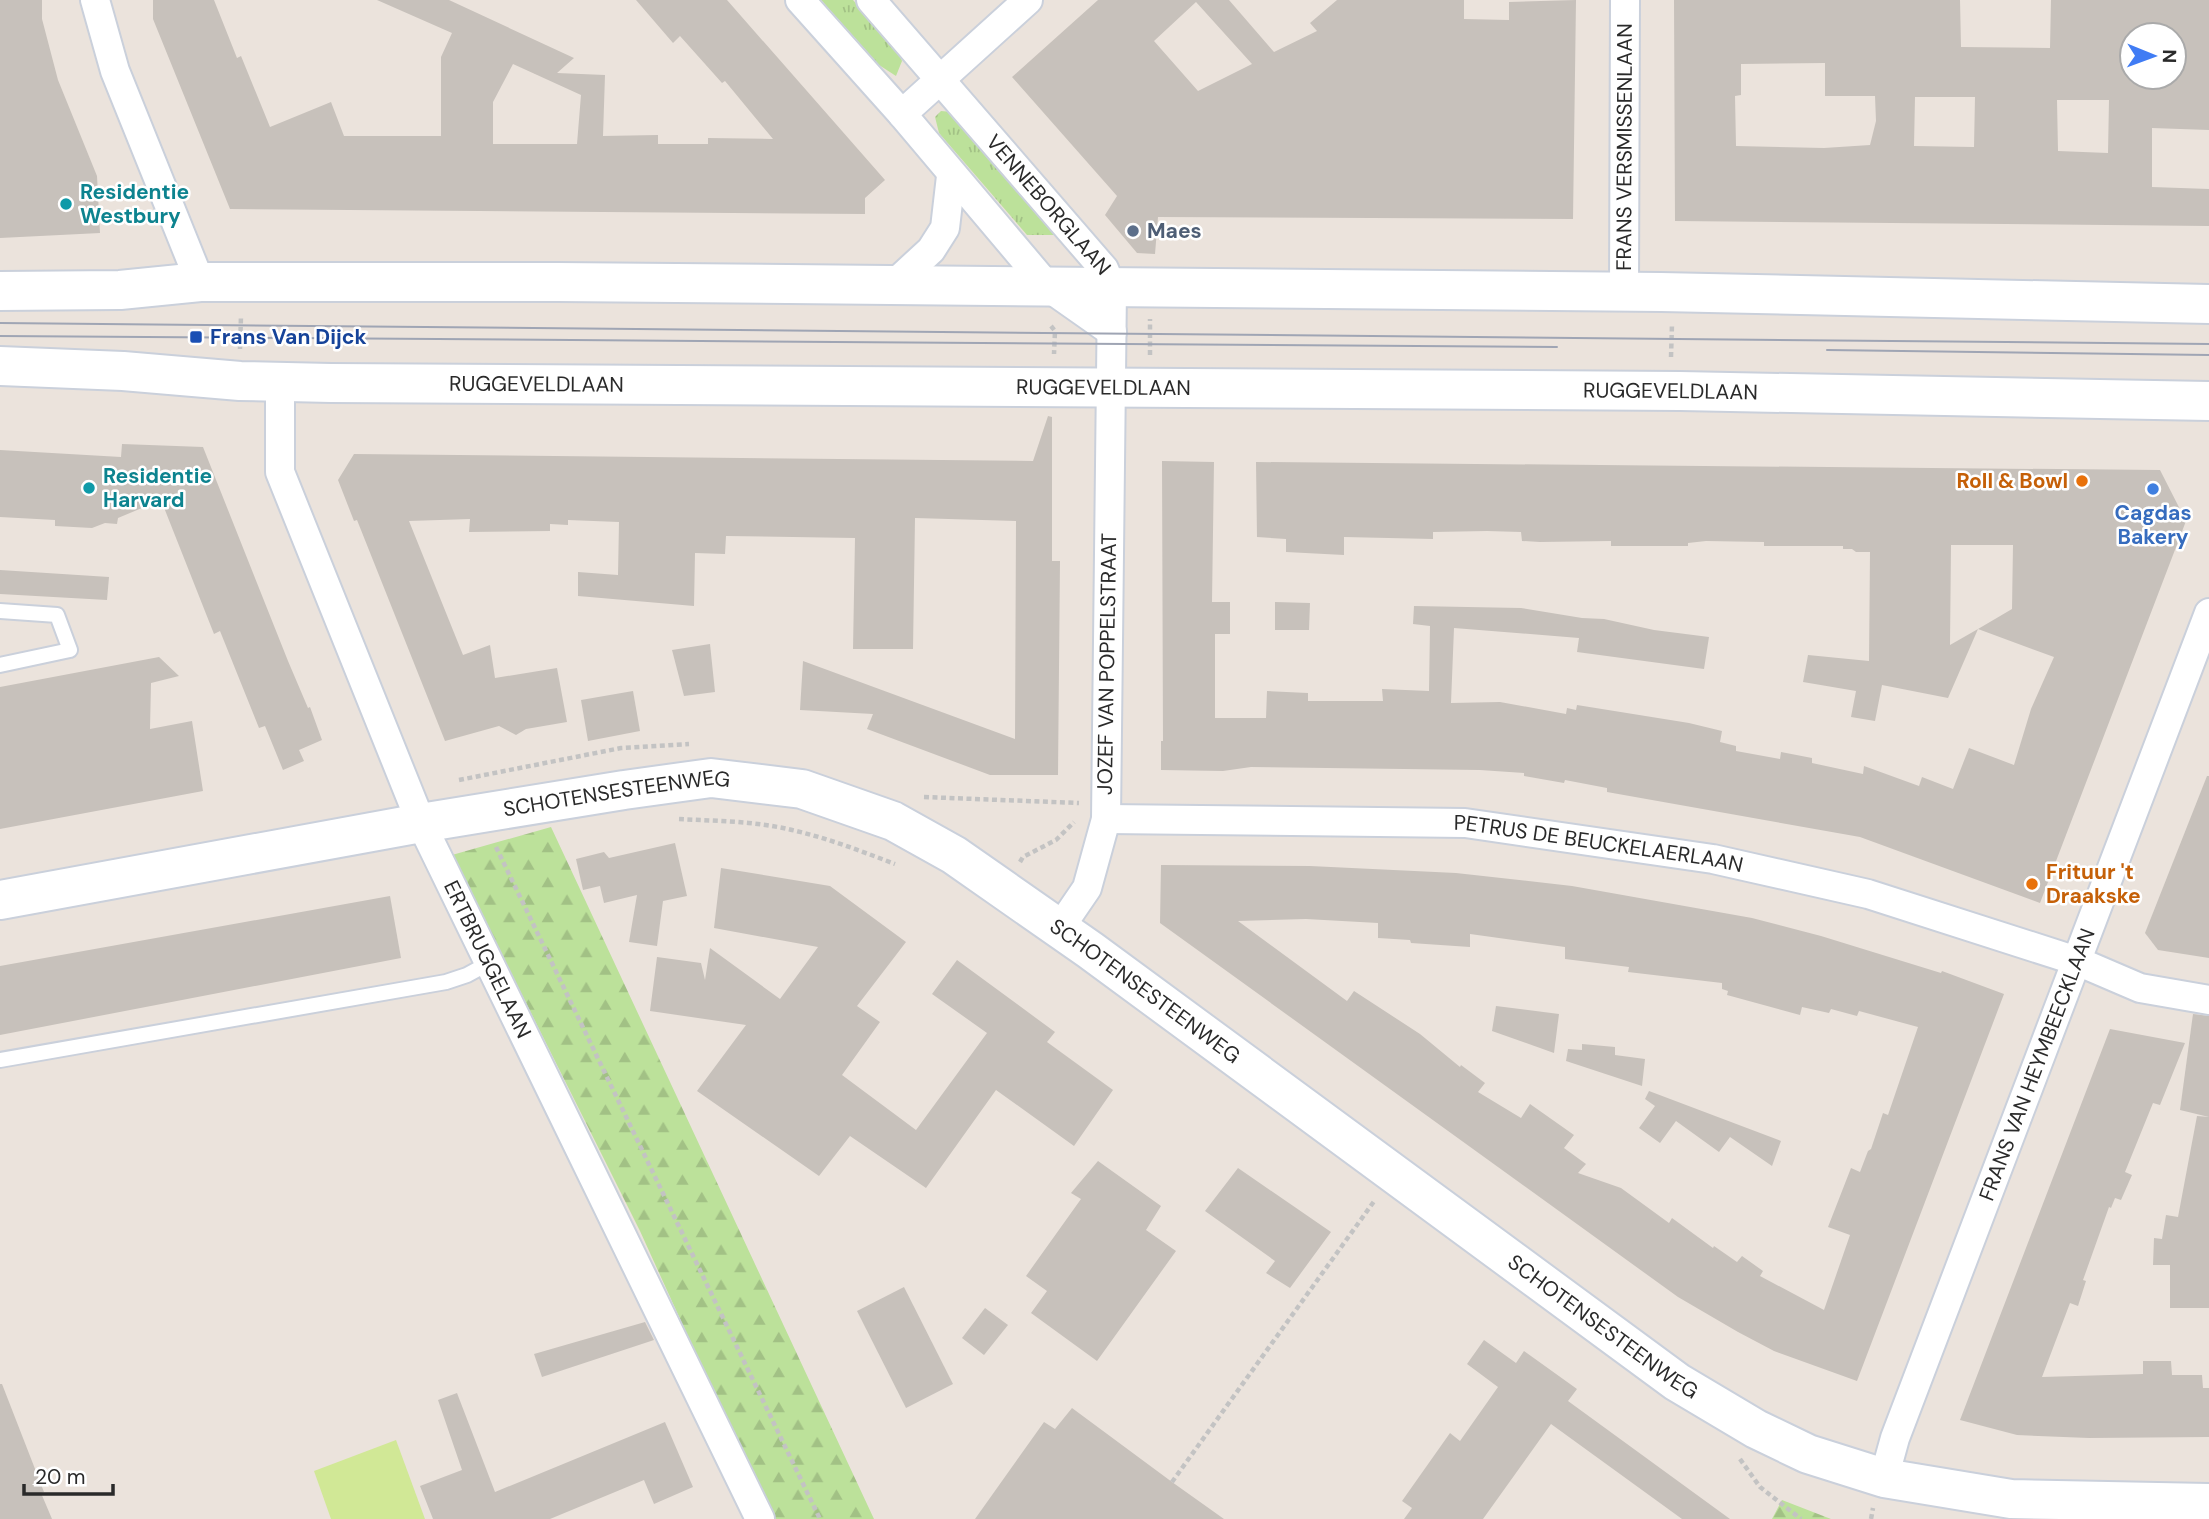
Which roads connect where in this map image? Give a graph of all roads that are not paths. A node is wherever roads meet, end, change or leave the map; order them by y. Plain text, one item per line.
1 (95, 0) edge
2 (800, 0) edge
3 (871, 0) edge
4 (1028, 0) edge
5 (1625, 0) edge
6 (940, 81) junction
7 (902, 114) junction
8 (951, 176) junction
9 (218, 282) junction
10 (893, 285) junction
11 (1035, 286) junction
12 (1123, 288) junction
13 (0, 291) edge
14 (1623, 292) junction
15 (2209, 304) edge
16 (1112, 332) junction
17 (0, 366) edge
18 (280, 381) junction
19 (1111, 388) junction
20 (2209, 401) edge
21 (0, 611) edge
22 (2209, 613) edge
23 (0, 665) edge
24 (1094, 807) junction
25 (415, 808) junction
26 (0, 900) edge
27 (1059, 929) junction
28 (2077, 961) junction
29 (489, 963) junction
30 (2209, 1000) edge
31 (0, 1060) edge
32 (1884, 1478) junction
33 (2209, 1503) edge
34 (760, 1519) edge

1 - 9 street
2 - 7 street
3 - 6 street, VENNEBORGLAAN
4 - 6 street
5 - 14 street, FRANS VERSMISSENLAAN
6 - 7 street
6 - 12 street, VENNEBORGLAAN
7 - 8 street
8 - 10 street
8 - 11 street
9 - 10 street
9 - 13 street
10 - 11 street
11 - 12 street
11 - 16 street
12 - 14 street
12 - 16 street, VENNEBORGLAAN
14 - 15 street
16 - 19 street, VENNEBORGLAAN
17 - 18 street, RUGGEVELDLAAN
18 - 19 street, RUGGEVELDLAAN
18 - 25 street, ERTBRUGGELAAN
19 - 20 street, RUGGEVELDLAAN
19 - 24 street, JOZEF VAN POPPELSTRAAT
21 - 23 lane
22 - 28 street, FRANS VAN HEYMBEECKLAAN
24 - 27 street, JOZEF VAN POPPELSTRAAT
24 - 28 street, PETRUS DE BEUCKELAERLAAN
25 - 26 street, SCHOTENSESTEENWEG
25 - 27 street, SCHOTENSESTEENWEG
25 - 29 street, ERTBRUGGELAAN
27 - 32 street, SCHOTENSESTEENWEG
28 - 30 street, PETRUS DE BEUCKELAERLAAN
28 - 32 street, FRANS VAN HEYMBEECKLAAN
29 - 31 lane
29 - 34 street, ERTBRUGGELAAN
32 - 33 street, SCHOTENSESTEENWEG

